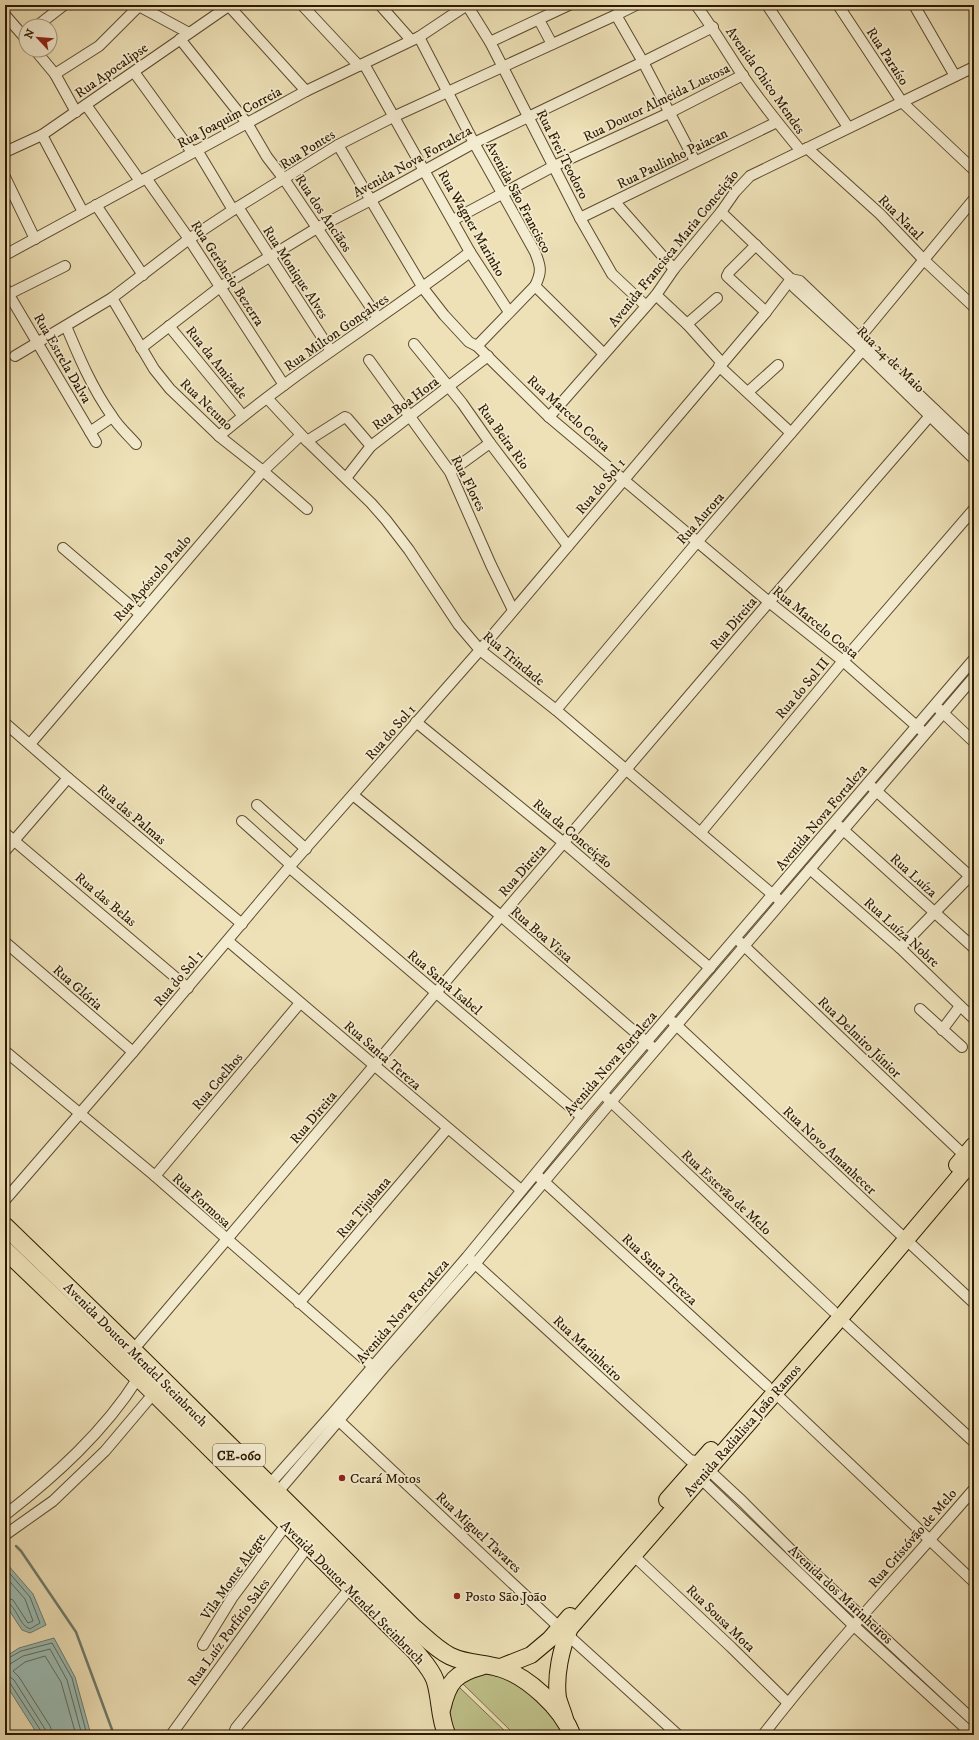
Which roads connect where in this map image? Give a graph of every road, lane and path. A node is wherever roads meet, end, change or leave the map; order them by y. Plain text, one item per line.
1 (64, 5) edge
2 (302, 5) edge
3 (380, 5) edge
4 (465, 5) edge
5 (569, 5) edge
6 (636, 5) edge
7 (696, 5) edge
8 (767, 5) edge
9 (838, 5) edge
10 (914, 5) edge
11 (138, 6) edge
12 (226, 6) edge
13 (5, 15) edge
14 (616, 15) junction
15 (47, 18) edge
16 (539, 20) junction
17 (712, 28) junction
18 (18, 29) edge
19 (184, 36) junction
20 (415, 39) junction
21 (490, 42) junction
22 (552, 44) junction
23 (42, 58) edge
24 (644, 62) junction
25 (362, 65) junction
26 (974, 67) edge
27 (502, 68) junction
28 (134, 72) junction
29 (55, 74) junction
30 (743, 75) junction
31 (954, 76) junction
32 (306, 91) junction
33 (448, 92) junction
34 (902, 102) junction
35 (86, 105) junction
36 (76, 112) junction
37 (669, 114) junction
38 (527, 116) junction
39 (393, 117) junction
40 (777, 122) junction
41 (247, 123) junction
42 (848, 127) junction
43 (42, 135) junction
44 (474, 143) junction
45 (338, 145) junction
46 (804, 149) junction
47 (194, 151) junction
48 (5, 152) edge
49 (695, 161) junction
50 (554, 166) junction
51 (425, 170) junction
52 (974, 170) edge
53 (5, 177) edge
54 (284, 179) junction
55 (143, 180) junction
56 (503, 193) junction
57 (974, 199) edge
58 (371, 200) junction
59 (615, 202) junction
60 (96, 205) junction
61 (236, 208) junction
62 (83, 212) junction
63 (721, 212) junction
64 (580, 218) junction
65 (453, 220) junction
66 (317, 228) junction
67 (35, 238) junction
68 (190, 239) junction
69 (756, 245) junction
70 (470, 252) junction
71 (5, 255) edge
72 (268, 257) junction
73 (923, 259) junction
74 (65, 266) dead end
75 (674, 269) junction
76 (143, 275) junction
77 (791, 279) junction
78 (220, 286) junction
79 (535, 286) junction
80 (423, 288) junction
81 (7, 291) edge
82 (656, 295) junction
83 (112, 298) junction
84 (717, 298) dead end
85 (646, 306) junction
86 (974, 308) edge
87 (509, 312) junction
88 (766, 312) junction
89 (378, 318) junction
90 (687, 324) junction
91 (66, 326) junction
92 (169, 326) junction
93 (857, 340) junction
94 (38, 342) junction
95 (414, 344) dead end
96 (477, 346) junction
97 (141, 348) junction
98 (865, 348) junction
99 (331, 351) junction
100 (603, 354) junction
101 (15, 356) dead end
102 (488, 356) junction
103 (369, 360) dead end
104 (720, 364) junction
105 (778, 365) dead end
106 (284, 385) junction
107 (449, 387) junction
108 (748, 392) junction
109 (266, 398) junction
110 (932, 413) junction
111 (243, 416) junction
112 (409, 416) junction
113 (549, 416) junction
114 (112, 417) junction
115 (90, 432) junction
116 (791, 433) junction
117 (219, 436) junction
118 (304, 438) junction
119 (96, 442) dead end
120 (490, 442) junction
121 (136, 444) dead end
122 (371, 446) junction
123 (974, 447) edge
124 (974, 459) edge
125 (263, 471) junction
126 (450, 472) junction
127 (346, 478) junction
128 (624, 480) junction
129 (307, 509) dead end
130 (974, 509) edge
131 (698, 541) junction
132 (568, 546) junction
133 (63, 548) dead end
134 (769, 602) junction
135 (513, 610) junction
136 (140, 614) junction
137 (480, 650) junction
138 (974, 659) edge
139 (843, 661) junction
140 (974, 677) edge
141 (934, 705) junction
142 (556, 710) junction
143 (943, 713) junction
144 (416, 722) junction
145 (5, 723) edge
146 (916, 726) junction
147 (925, 734) junction
148 (974, 742) edge
149 (30, 744) junction
150 (625, 770) junction
151 (68, 778) junction
152 (868, 783) junction
153 (876, 791) junction
154 (353, 795) junction
155 (257, 805) dead end
156 (242, 821) dead end
157 (835, 822) junction
158 (844, 830) junction
159 (701, 832) junction
160 (5, 833) edge
161 (14, 840) junction
162 (564, 843) junction
163 (306, 849) junction
164 (5, 851) edge
165 (290, 866) junction
166 (810, 869) junction
167 (972, 878) edge
168 (773, 895) junction
169 (782, 902) junction
170 (935, 912) junction
171 (501, 916) junction
172 (242, 924) junction
173 (736, 939) junction
174 (228, 941) junction
175 (5, 942) edge
176 (744, 946) junction
177 (900, 948) junction
178 (974, 948) edge
179 (710, 968) junction
180 (188, 988) junction
181 (436, 993) junction
182 (300, 1003) junction
183 (960, 1006) junction
184 (920, 1010) dead end
185 (668, 1017) junction
186 (974, 1018) edge
187 (677, 1025) junction
188 (942, 1030) junction
189 (646, 1043) junction
190 (962, 1048) dead end
191 (655, 1050) junction
192 (5, 1051) edge
193 (133, 1052) junction
194 (374, 1067) junction
195 (602, 1094) junction
196 (611, 1102) junction
197 (80, 1114) junction
198 (582, 1117) junction
199 (447, 1129) junction
200 (972, 1157) edge
201 (534, 1173) junction
202 (155, 1176) junction
203 (543, 1181) junction
204 (521, 1190) junction
205 (5, 1200) edge
206 (5, 1226) edge
207 (902, 1236) junction
208 (227, 1241) junction
209 (5, 1250) edge
210 (467, 1256) junction
211 (475, 1264) junction
212 (299, 1302) junction
213 (974, 1303) edge
214 (837, 1314) junction
215 (133, 1350) junction
216 (376, 1369) junction
217 (138, 1378) junction
218 (770, 1389) junction
219 (154, 1393) junction
220 (336, 1417) junction
221 (974, 1442) edge
222 (698, 1468) junction
223 (273, 1489) junction
224 (974, 1489) edge
225 (742, 1501) junction
226 (734, 1511) junction
227 (5, 1515) edge
228 (286, 1525) junction
229 (5, 1534) edge
230 (930, 1541) junction
231 (308, 1546) junction
232 (633, 1554) junction
233 (806, 1564) junction
234 (799, 1573) junction
235 (974, 1582) edge
236 (350, 1588) junction
237 (862, 1616) junction
238 (853, 1625) junction
239 (564, 1631) junction
240 (203, 1645) dead end
241 (491, 1666) junction
242 (923, 1673) junction
243 (915, 1683) junction
244 (788, 1703) junction
245 (442, 1710) junction
246 (565, 1719) junction
247 (974, 1720) edge
248 (171, 1735) edge
249 (233, 1735) edge
250 (447, 1735) edge
251 (572, 1735) edge
252 (678, 1735) edge
253 (763, 1735) edge
254 (973, 1735) edge

1 - 15 street
2 - 25 street, Rua Wagner Marinho
3 - 20 street, Avenida São Francisco
4 - 20 street, Rua Joaquim Correia
4 - 21 street, Rua Frei Teodoro
5 - 16 street
6 - 14 street, Rua Pontes
7 - 17 street, Avenida Chico Mendes
8 - 42 street
9 - 34 street, Rua Paraíso
10 - 31 street
11 - 19 street
11 - 29 street
12 - 19 street, Rua Apocalipse
12 - 32 street
13 - 18 street
14 - 22 street, Rua Pontes
14 - 24 street
16 - 21 street
16 - 22 street
17 - 24 street, Avenida Nova Fortaleza
17 - 30 street, Avenida Chico Mendes
19 - 28 street, Rua Apocalipse
19 - 41 street, Rua dos Anciãos
20 - 25 street, Rua Joaquim Correia
20 - 33 street, Avenida São Francisco
21 - 27 street, Rua Frei Teodoro
22 - 27 street, Rua Pontes
23 - 29 street
24 - 37 street
24 - 38 street, Avenida Nova Fortaleza
25 - 32 street, Rua Joaquim Correia
25 - 39 street, Rua Wagner Marinho
26 - 31 street, Avenida Francisca Maria Conceição
27 - 33 street, Rua Pontes
27 - 38 street, Rua Frei Teodoro
28 - 35 street, Rua Apocalipse
28 - 47 street, Rua Monique Alves
29 - 36 street
30 - 37 street, Rua Doutor Almeida Lustosa
30 - 40 street, Avenida Chico Mendes
31 - 34 street, Avenida Francisca Maria Conceição
32 - 41 street, Rua Joaquim Correia
33 - 39 street, Rua Pontes
33 - 44 street, Avenida São Francisco
34 - 42 street, Avenida Francisca Maria Conceição
34 - 52 street, Rua Paraíso
35 - 36 street, Rua Apocalipse
35 - 55 street, Rua Gerôncio Bezerra
36 - 43 street, Rua Apocalipse
37 - 49 street
37 - 50 street, Rua Doutor Almeida Lustosa
38 - 44 street, Avenida Nova Fortaleza
38 - 50 street, Rua Frei Teodoro
39 - 45 street, Rua Pontes
39 - 51 street, Rua Wagner Marinho
40 - 46 street, Avenida Chico Mendes
40 - 49 street, Rua Paulinho Paiacan
41 - 47 street, Rua Joaquim Correia
41 - 54 street, Rua dos Anciãos
42 - 46 street, Avenida Francisca Maria Conceição
43 - 48 street, Rua Apocalipse
43 - 62 street
44 - 51 street, Avenida Nova Fortaleza
44 - 56 street, Avenida São Francisco
45 - 54 street, Rua Pontes
45 - 58 street, Rua Marcelo Costa
46 - 63 street, Avenida Francisca Maria Conceição
46 - 73 street, Rua Natal
47 - 55 street, Rua Joaquim Correia
47 - 61 street, Rua Monique Alves
49 - 59 street, Rua Paulinho Paiacan
50 - 56 street, Rua Doutor Almeida Lustosa
50 - 64 street, Rua Frei Teodoro
51 - 58 street, Avenida Nova Fortaleza
51 - 65 street, Rua Wagner Marinho
53 - 67 street
54 - 61 street, Rua Pontes
54 - 66 street, Rua dos Anciãos
55 - 60 street, Rua Joaquim Correia
55 - 68 street, Rua Gerôncio Bezerra
56 - 65 street, Rua Doutor Almeida Lustosa
56 - 79 street, Avenida São Francisco
57 - 73 street
58 - 66 street, Avenida Nova Fortaleza
58 - 80 street, Rua Marcelo Costa
59 - 64 street, Rua Paulinho Paiacan
59 - 75 street
60 - 62 street, Rua Joaquim Correia
60 - 76 street
61 - 68 street, Rua Pontes
61 - 72 street, Rua Monique Alves
62 - 67 street, Rua Joaquim Correia
63 - 69 street, Rua 24 de Maio
63 - 75 street, Avenida Francisca Maria Conceição
64 - 85 street, Rua Frei Teodoro
65 - 70 street, Rua Wagner Marinho
66 - 72 street, Avenida Nova Fortaleza
66 - 89 street, Rua dos Anciãos
67 - 71 street, Rua Joaquim Correia
68 - 76 street, Rua Pontes
68 - 78 street, Rua Gerôncio Bezerra
69 - 77 street, Rua 24 de Maio
69 - 88 street
70 - 80 street, Rua Milton Gonçalves
70 - 87 street, Rua Wagner Marinho
72 - 78 street, Avenida Nova Fortaleza
72 - 99 street, Rua Monique Alves
73 - 86 street, Rua Natal
73 - 93 street
74 - 81 street
75 - 82 street, Avenida Francisca Maria Conceição
76 - 83 street, Rua Pontes
77 - 88 street, Rua do Sol 1
77 - 93 street, Rua 24 de Maio
78 - 92 street, Avenida Nova Fortaleza
78 - 106 street, Rua Gerôncio Bezerra
79 - 87 street
79 - 100 street
80 - 89 street, Rua Milton Gonçalves
80 - 96 street, Rua Marcelo Costa
81 - 94 street, Rua Estrela Dalva
82 - 85 street, Avenida Francisca Maria Conceição
82 - 90 street
83 - 91 street, Rua Pontes
83 - 97 street, Rua Netuno
84 - 90 street
85 - 100 street, Avenida Francisca Maria Conceição
87 - 96 street
88 - 104 street, Rua do Sol 1
89 - 99 street, Rua Milton Gonçalves
90 - 104 street
91 - 94 street, Rua Pontes
91 - 114 street
92 - 97 street, Avenida Nova Fortaleza
92 - 111 street, Rua da Amizade
93 - 98 street, Rua 24 de Maio
94 - 101 street, Rua Pontes
94 - 115 street, Rua Estrela Dalva
95 - 107 street, Rua Beira Rio
96 - 102 street, Rua Marcelo Costa
97 - 117 street, Rua Netuno
98 - 110 street, Rua 24 de Maio
98 - 116 street, Rua Aurora
99 - 106 street, Rua Milton Gonçalves
100 - 113 street, Avenida Francisca Maria Conceição
102 - 107 street, Rua Boa Hora
102 - 113 street, Rua Marcelo Costa
103 - 112 street, Rua Flores
104 - 108 street
104 - 128 street, Rua do Sol 1
105 - 108 street
106 - 109 street, Rua Milton Gonçalves
107 - 112 street, Rua Boa Hora
107 - 120 street, Rua Beira Rio
108 - 116 street
109 - 111 street, Rua Milton Gonçalves
109 - 118 street, Rua Trindade
110 - 123 street, Rua 24 de Maio
110 - 124 street, Rua 24 de Maio
110 - 134 street, Rua Direita
111 - 117 street, Rua Milton Gonçalves
112 - 122 street, Rua Boa Hora
112 - 126 street, Rua Flores
113 - 128 street, Rua Marcelo Costa
114 - 115 street
114 - 121 street
115 - 119 street, Rua Estrela Dalva
116 - 131 street, Rua Aurora
117 - 125 street, Rua Netuno
118 - 122 street, Rua Apóstolo Paulo
118 - 125 street, Rua Apóstolo Paulo
118 - 127 street, Rua Trindade
120 - 126 street
120 - 132 street, Rua Beira Rio
122 - 127 street, Rua Boa Hora
125 - 129 street, Rua Netuno
125 - 136 street, Rua Apóstolo Paulo
126 - 135 street, Rua Flores
127 - 137 street, Rua Trindade
128 - 131 street, Rua Marcelo Costa
128 - 132 street, Rua do Sol 1
130 - 139 street, Rua do Sol II
131 - 134 street, Rua Marcelo Costa
131 - 142 street, Rua Aurora
132 - 135 street, Rua do Sol 1
133 - 136 street
134 - 139 street, Rua Marcelo Costa
134 - 150 street, Rua Direita
135 - 137 street, Rua do Sol 1
136 - 149 street, Rua Apóstolo Paulo
137 - 142 street, Rua Trindade
137 - 144 street, Rua do Sol 1
138 - 141 street, Avenida Nova Fortaleza
139 - 146 street, Rua Marcelo Costa
139 - 159 street, Rua do Sol II
140 - 143 street, Avenida Nova Fortaleza
141 - 143 street
141 - 146 street, Avenida Nova Fortaleza
142 - 150 street, Rua Trindade
143 - 147 street, Avenida Nova Fortaleza
143 - 148 street
144 - 154 street, Rua do Sol 1
144 - 162 street, Rua da Conceição
145 - 149 street, Rua das Palmas
146 - 147 street, Rua Marcelo Costa
146 - 152 street, Avenida Nova Fortaleza
147 - 153 street, Avenida Nova Fortaleza
149 - 151 street, Rua das Palmas
150 - 159 street, Rua Trindade
150 - 162 street, Rua Direita
151 - 161 street
151 - 172 street, Rua das Palmas
152 - 153 street
152 - 157 street, Avenida Nova Fortaleza
153 - 158 street, Avenida Nova Fortaleza
153 - 167 street
154 - 163 street, Rua do Sol 1
154 - 171 street, Rua Boa Vista
155 - 163 street
156 - 165 street, Rua Santa Isabel
157 - 158 street, Rua Luíza
157 - 168 street, Avenida Nova Fortaleza
158 - 166 street, Avenida Nova Fortaleza
158 - 170 street, Rua Luíza
159 - 168 street, Rua Trindade
160 - 161 street, Rua das Belas
161 - 164 street
161 - 180 street, Rua das Belas
162 - 171 street, Rua Direita
162 - 179 street, Rua da Conceição
163 - 165 street, Rua do Sol 1
165 - 172 street, Rua do Sol 1
165 - 181 street, Rua Santa Isabel
166 - 169 street, Avenida Nova Fortaleza
166 - 177 street, Rua Luíza Nobre
167 - 170 street
168 - 169 street, Rua Trindade
168 - 173 street, Avenida Nova Fortaleza
169 - 176 street, Avenida Nova Fortaleza
170 - 177 street
170 - 178 street, Rua Luíza
171 - 181 street, Rua Direita
171 - 189 street, Rua Boa Vista
172 - 174 street, Rua do Sol 1
173 - 176 street, Rua Delmiro Júnior
173 - 179 street, Avenida Nova Fortaleza
174 - 180 street, Rua do Sol 1
174 - 182 street, Rua Santa Tereza
175 - 193 street, Rua Glória
176 - 187 street, Avenida Nova Fortaleza
176 - 200 street, Rua Delmiro Júnior
177 - 183 street, Rua Luíza Nobre
179 - 185 street, Avenida Nova Fortaleza
180 - 193 street, Rua do Sol 1
181 - 194 street, Rua Direita
181 - 198 street, Rua Santa Isabel
182 - 194 street, Rua Santa Tereza
182 - 202 street, Rua Coelhos
183 - 186 street, Rua Luíza Nobre
183 - 188 street
184 - 188 street
185 - 187 street, Rua Novo Amanhecer
185 - 189 street, Avenida Nova Fortaleza
187 - 191 street, Avenida Nova Fortaleza
187 - 207 street, Rua Novo Amanhecer
188 - 190 street
189 - 191 street, Rua Boa Vista
189 - 195 street, Avenida Nova Fortaleza
191 - 196 street, Avenida Nova Fortaleza
192 - 197 street, Rua Formosa
193 - 197 street, Rua do Sol 1
194 - 199 street, Rua Santa Tereza
194 - 208 street, Rua Direita
195 - 196 street, Rua Estevão de Melo
195 - 198 street, Avenida Nova Fortaleza
196 - 203 street, Avenida Nova Fortaleza
196 - 214 street, Rua Estevão de Melo
197 - 202 street, Rua Formosa
197 - 205 street, Rua do Sol 1
198 - 201 street, Avenida Nova Fortaleza
199 - 204 street, Rua Santa Tereza
199 - 212 street, Rua Tijubana
200 - 207 main road, Avenida Radialista João Ramos
201 - 203 street, Rua Santa Tereza
201 - 204 street, Avenida Nova Fortaleza
202 - 208 street, Rua Formosa
203 - 211 street, Avenida Nova Fortaleza
203 - 218 street, Rua Santa Tereza
204 - 210 street, Avenida Nova Fortaleza
206 - 215 highway, Avenida Doutor Mendel Steinbruch / CE-060
207 - 213 street, Rua Novo Amanhecer
207 - 214 main road, Avenida Radialista João Ramos
208 - 212 street, Rua Formosa
208 - 215 street, Rua Direita
209 - 217 highway, Avenida Doutor Mendel Steinbruch / CE-060
210 - 211 street, Rua Marinheiro
210 - 216 street, Avenida Nova Fortaleza
211 - 216 street, Avenida Nova Fortaleza
211 - 222 street, Rua Marinheiro
212 - 216 street, Rua Formosa
214 - 218 main road, Avenida Radialista João Ramos
214 - 221 street, Rua Estevão de Melo
215 - 223 highway, Avenida Doutor Mendel Steinbruch / CE-060
216 - 220 street, Avenida Nova Fortaleza
217 - 219 highway, Avenida Doutor Mendel Steinbruch / CE-060
217 - 227 street
218 - 222 main road, Avenida Radialista João Ramos
218 - 230 street, Rua Santa Tereza
219 - 228 highway, Avenida Doutor Mendel Steinbruch / CE-060
219 - 229 street
220 - 223 street, Avenida Nova Fortaleza
220 - 239 street, Rua Miguel Tavares
222 - 225 street, Avenida dos Marinheiros
222 - 226 street, Avenida dos Marinheiros
222 - 232 main road, Avenida Radialista João Ramos
222 - 239 main road, Avenida Radialista João Ramos
223 - 241 highway, Avenida Doutor Mendel Steinbruch / CE-060
224 - 230 street, Rua Cristóvão de Melo
225 - 226 street
225 - 233 street, Avenida dos Marinheiros
226 - 234 street, Avenida dos Marinheiros
228 - 231 highway, Avenida Doutor Mendel Steinbruch / CE-060
228 - 240 street, Vila Monte Alegre
230 - 235 street, Rua Santa Tereza
230 - 237 street, Rua Cristóvão de Melo
231 - 236 highway, Avenida Doutor Mendel Steinbruch / CE-060
231 - 248 street, Rua Luíz Porfírio Sales
232 - 239 main road, Avenida Radialista João Ramos
232 - 244 street, Rua Sousa Mota
233 - 234 street
233 - 237 street, Avenida dos Marinheiros
234 - 238 street, Avenida dos Marinheiros
236 - 245 highway, Avenida Doutor Mendel Steinbruch / CE-060
236 - 249 street
237 - 238 street, Rua Cristóvão de Melo
237 - 242 street, Avenida dos Marinheiros
238 - 243 street, Avenida dos Marinheiros
238 - 244 street, Rua Cristóvão de Melo
239 - 241 main road, Avenida Radialista João Ramos
239 - 246 main road, Avenida Radialista João Ramos
239 - 252 street, Rua Miguel Tavares
241 - 245 highway
241 - 246 highway, CE-060
242 - 243 street
242 - 247 street, Avenida dos Marinheiros
243 - 254 street, Avenida dos Marinheiros
244 - 253 street, Rua Cristóvão de Melo
245 - 250 highway, CE-060
246 - 251 highway, CE-060

